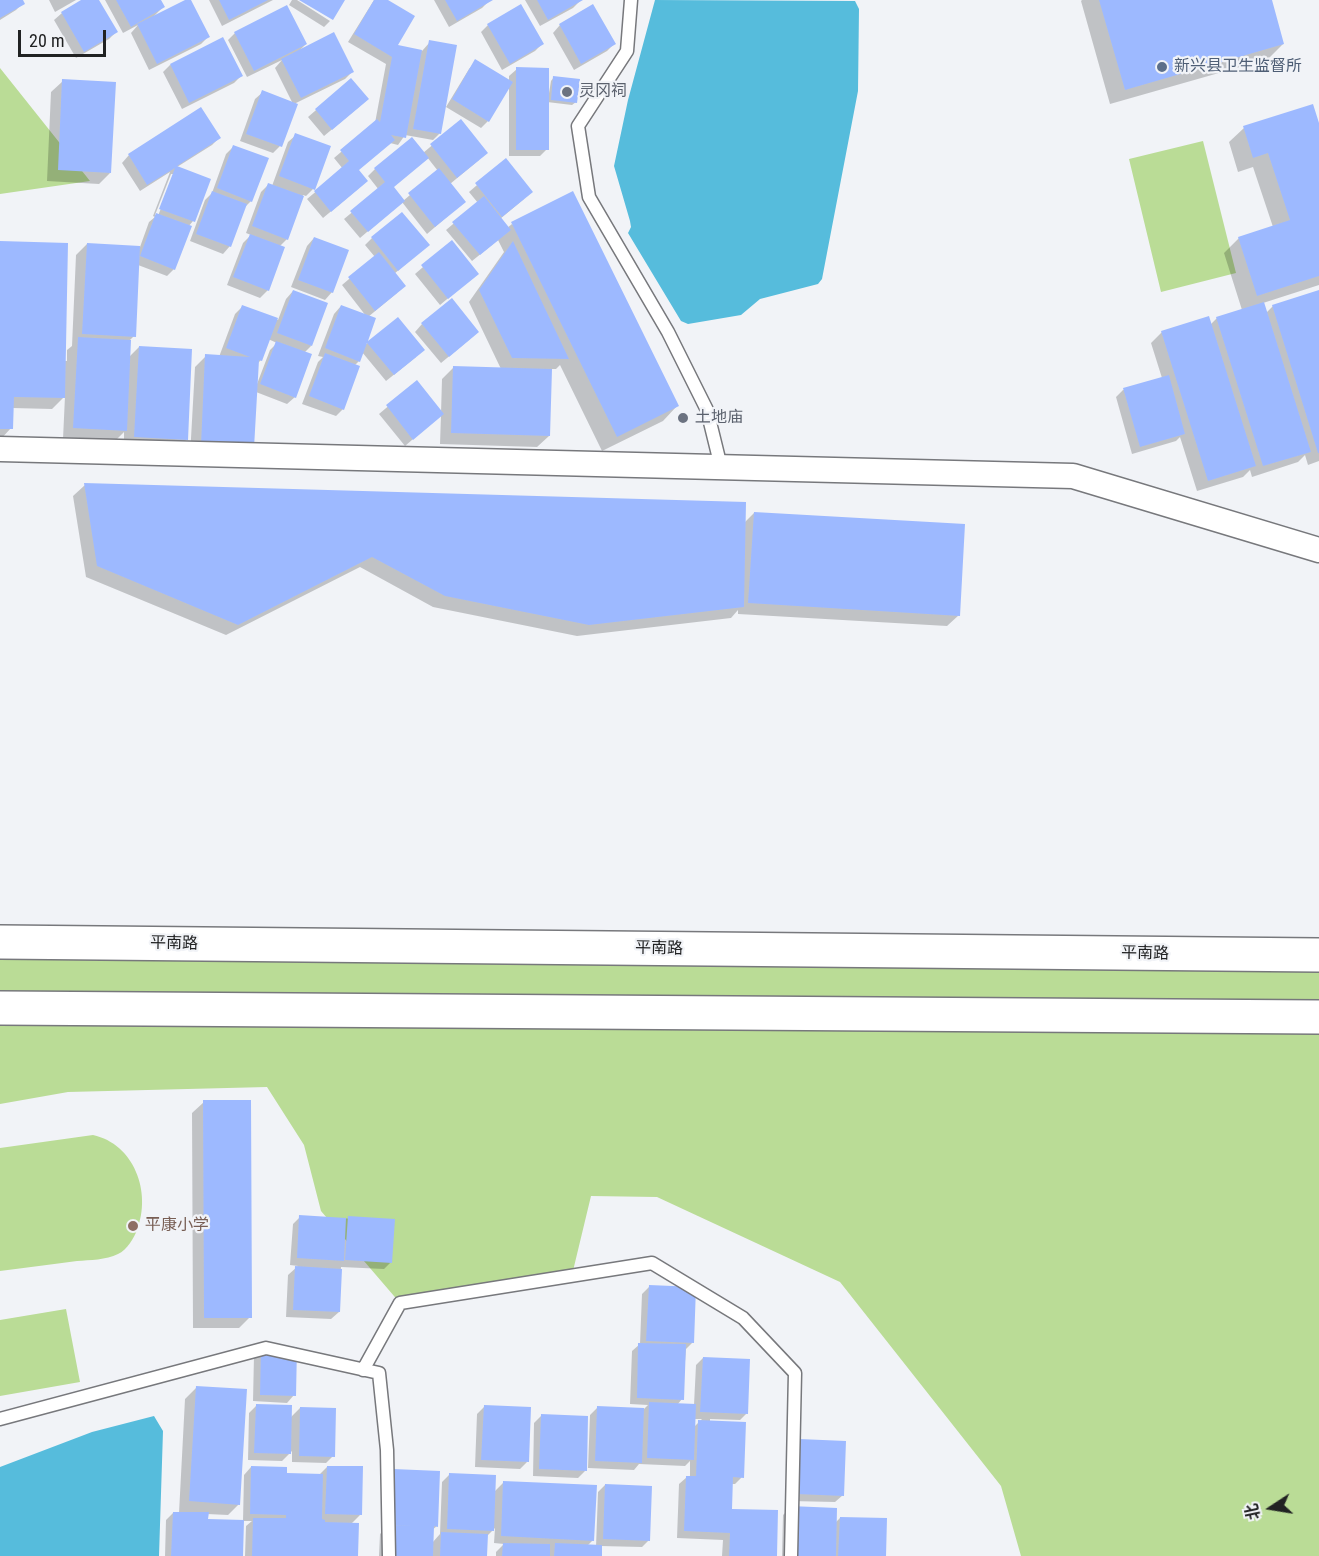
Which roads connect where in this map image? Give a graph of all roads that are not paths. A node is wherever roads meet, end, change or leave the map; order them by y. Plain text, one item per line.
1 (631, 0) edge
2 (0, 449) edge
3 (721, 467) junction
4 (1319, 550) edge
5 (0, 942) edge
6 (1319, 956) edge
7 (0, 1008) edge
8 (1319, 1017) edge
9 (363, 1370) junction
10 (0, 1419) edge
11 (389, 1556) edge
12 (791, 1556) edge

1 - 3 lane
2 - 3 street
3 - 4 street
5 - 6 main road, 平南路
7 - 8 main road
9 - 10 lane
9 - 11 lane
9 - 12 lane

